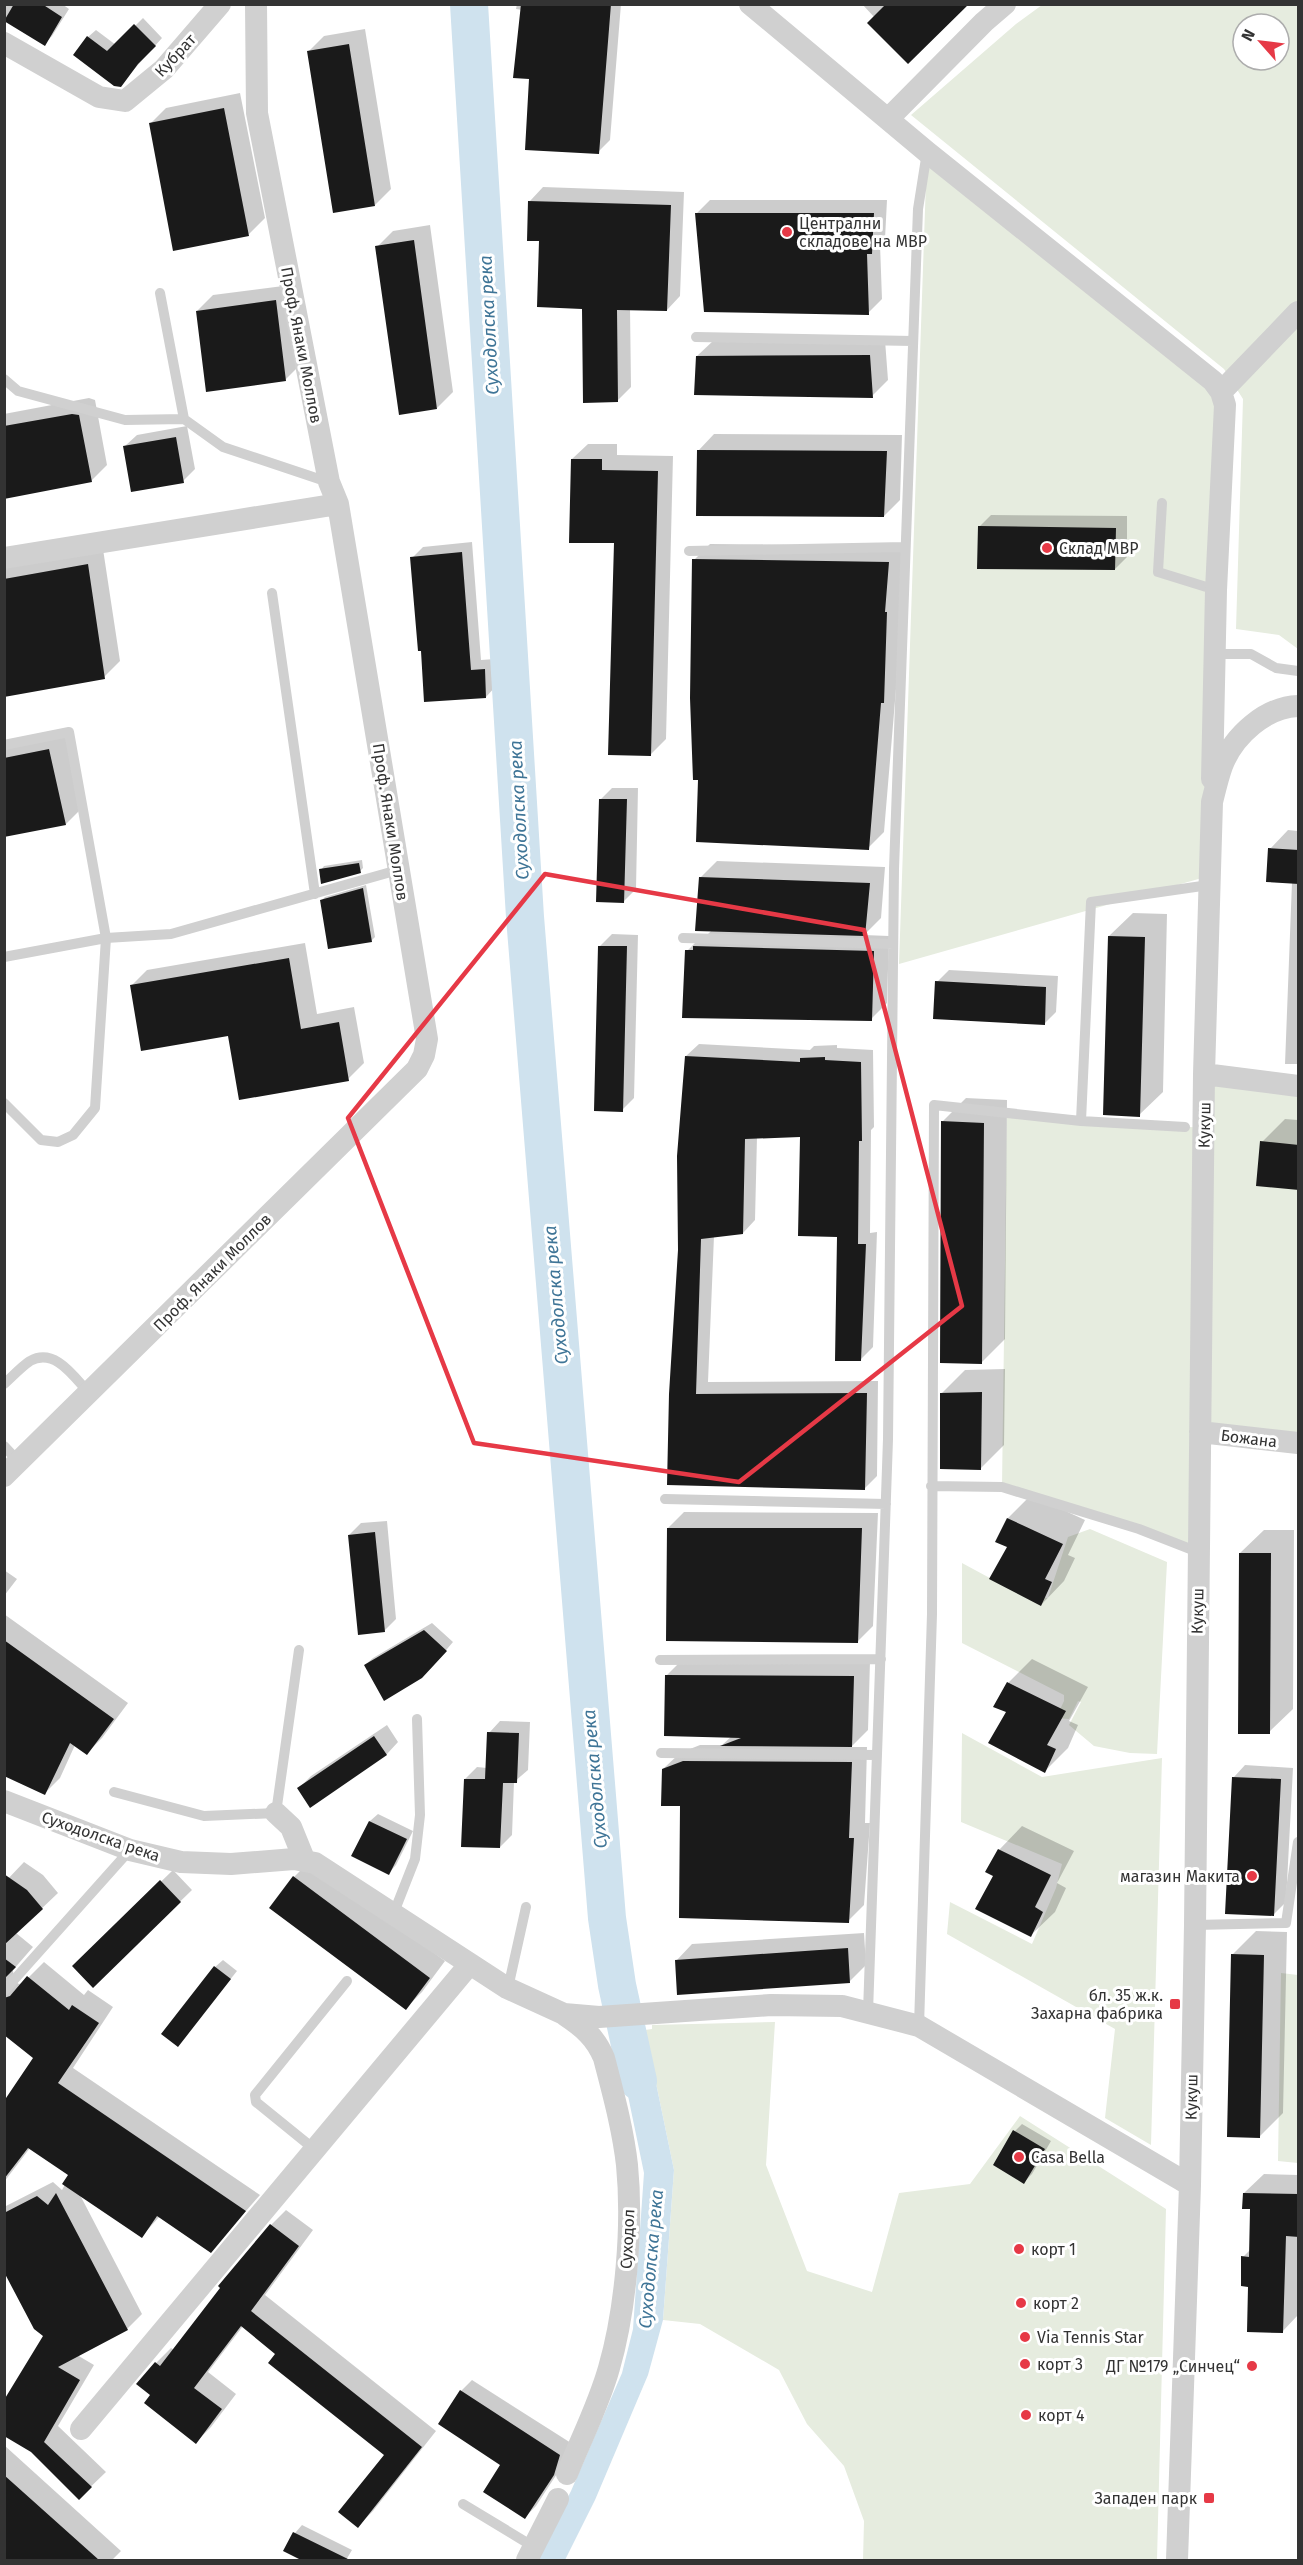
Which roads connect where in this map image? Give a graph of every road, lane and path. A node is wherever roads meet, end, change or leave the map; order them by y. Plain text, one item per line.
1 (220, 4) edge
2 (256, 4) edge
3 (750, 4) edge
4 (1005, 4) edge
5 (4, 44) edge
6 (888, 119) junction
7 (927, 152) junction
8 (160, 293) dead end
9 (1299, 312) edge
10 (696, 337) dead end
11 (913, 341) junction
12 (4, 379) edge
13 (1221, 392) junction
14 (184, 420) junction
15 (328, 482) junction
16 (1162, 503) dead end
17 (338, 504) junction
18 (905, 547) junction
19 (689, 551) dead end
20 (4, 558) edge
21 (1216, 590) junction
22 (272, 593) dead end
23 (1214, 654) junction
24 (1299, 671) edge
25 (1299, 706) edge
26 (4, 745) edge
27 (1212, 802) junction
28 (398, 870) junction
29 (1209, 885) junction
30 (315, 894) junction
31 (106, 938) junction
32 (683, 938) dead end
33 (892, 944) junction
34 (4, 957) edge
35 (1204, 1074) junction
36 (1299, 1086) edge
37 (4, 1103) edge
38 (1081, 1121) junction
39 (1185, 1127) dead end
40 (4, 1384) edge
41 (89, 1393) junction
42 (1200, 1432) junction
43 (1299, 1443) edge
44 (9, 1461) edge
45 (931, 1486) junction
46 (665, 1499) dead end
47 (886, 1504) junction
48 (1198, 1552) junction
49 (299, 1650) dead end
50 (660, 1659) dead end
51 (881, 1659) junction
52 (417, 1719) dead end
53 (661, 1753) dead end
54 (878, 1755) junction
55 (114, 1792) dead end
56 (4, 1801) edge
57 (276, 1813) junction
58 (1299, 1842) edge
59 (130, 1850) junction
60 (304, 1859) junction
61 (526, 1907) dead end
62 (393, 1915) junction
63 (1195, 1925) junction
64 (469, 1965) junction
65 (347, 1981) dead end
66 (507, 1988) junction
67 (4, 1991) edge
68 (868, 2012) junction
69 (564, 2014) junction
70 (919, 2026) junction
71 (314, 2149) junction
72 (1190, 2185) junction
73 (81, 2428) dead end
74 (567, 2474) dead end
75 (558, 2499) dead end
76 (463, 2504) dead end
77 (530, 2554) edge
78 (1177, 2560) edge

1 - 5 street, Кубрат
2 - 15 street, Проф. Янаки Моллов
3 - 6 street
4 - 6 street
6 - 7 street
7 - 11 lane
7 - 13 street
8 - 14 lane
9 - 13 street
10 - 11 lane
11 - 18 lane
12 - 14 lane
13 - 21 street
14 - 15 lane
15 - 17 street, Проф. Янаки Моллов
16 - 21 lane
17 - 20 street
17 - 28 street, Проф. Янаки Моллов
18 - 19 lane
18 - 33 lane
21 - 23 street
22 - 30 lane
23 - 24 lane
23 - 27 street
25 - 27 street, Кукуш
26 - 31 lane
27 - 29 street, Кукуш
28 - 30 lane
28 - 41 street, Проф. Янаки Моллов
29 - 35 street, Кукуш
29 - 38 lane
30 - 31 lane
31 - 34 lane
31 - 37 lane
32 - 33 lane
33 - 47 lane
35 - 36 street
35 - 42 street, Кукуш
38 - 39 lane
38 - 45 lane
40 - 41 lane
41 - 44 street, Проф. Янаки Моллов
42 - 43 street, Божана
42 - 48 street, Кукуш
45 - 48 lane
45 - 70 lane
46 - 47 lane
47 - 51 lane
48 - 63 street, Кукуш
49 - 57 lane
50 - 51 lane
51 - 54 lane
52 - 62 lane
53 - 54 lane
54 - 68 lane
55 - 57 lane
56 - 59 street, Суходолска река
57 - 60 street
58 - 63 lane
59 - 60 street, Суходолска река
59 - 67 lane
60 - 62 street
61 - 66 lane
62 - 64 street
63 - 72 street, Кукуш
64 - 66 street
64 - 71 street
65 - 71 lane
66 - 69 street
68 - 69 street
68 - 70 street
69 - 74 street, Суходол
70 - 72 street
71 - 73 street
72 - 78 street, Кукуш
75 - 77 street
76 - 77 lane

